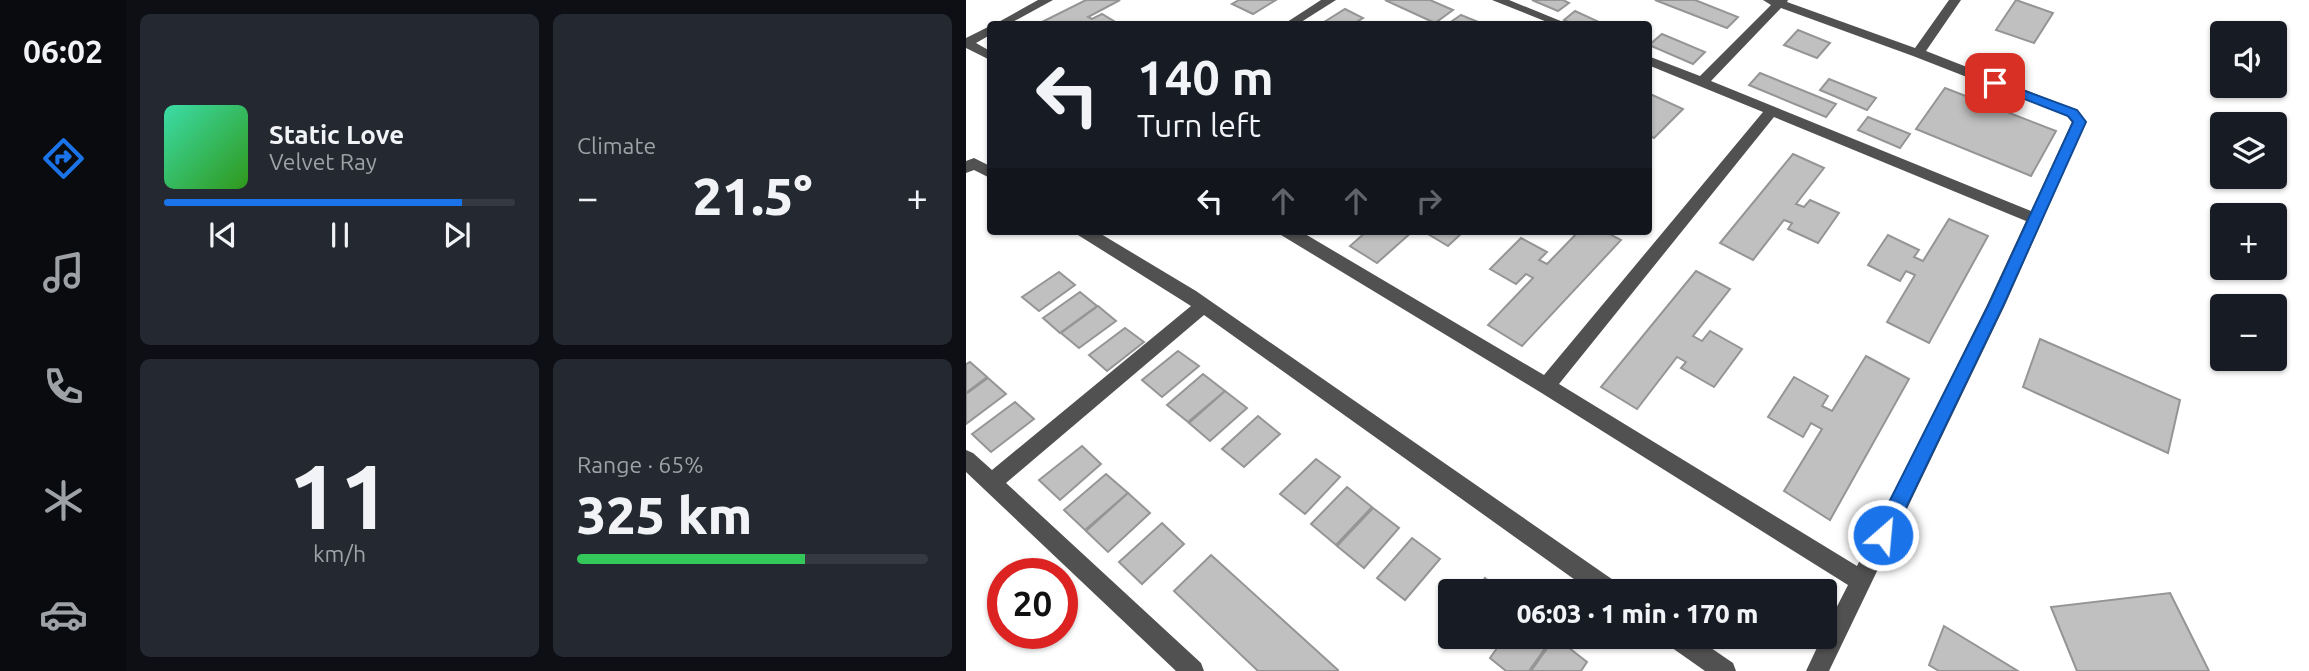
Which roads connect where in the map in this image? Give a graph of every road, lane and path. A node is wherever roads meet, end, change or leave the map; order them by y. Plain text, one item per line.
1 (1047, 0) edge
2 (1330, 0) edge
3 (1498, 0) edge
4 (1955, 0) edge
5 (1776, 1) edge
6 (1007, 21) edge
7 (1295, 21) edge
8 (1554, 21) edge
9 (987, 32) edge
10 (966, 43) edge
11 (1918, 53) junction
12 (987, 54) edge
13 (1652, 62) edge
14 (1702, 82) junction
15 (1771, 112) junction
16 (987, 155) edge
17 (969, 163) edge
18 (987, 172) edge
19 (2034, 218) junction
20 (1090, 235) edge
21 (1309, 236) edge
22 (1202, 306) junction
23 (1546, 386) junction
24 (966, 459) edge
25 (992, 483) junction
26 (1592, 579) edge
27 (1860, 580) junction
28 (1693, 649) edge
29 (1193, 671) edge
30 (1725, 671) edge
31 (1817, 671) edge

1 - 6 lane
2 - 7 lane
3 - 8 lane
4 - 11 lane
5 - 11 lane
5 - 14 lane
9 - 10 lane
10 - 12 lane
11 - 19 lane
13 - 14 lane
14 - 15 lane
15 - 19 lane
15 - 23 lane
16 - 17 lane
17 - 18 lane
19 - 27 lane
20 - 22 lane
21 - 23 lane
22 - 25 lane
22 - 26 lane
23 - 27 lane
24 - 25 lane
25 - 29 lane
27 - 31 lane
28 - 30 lane

